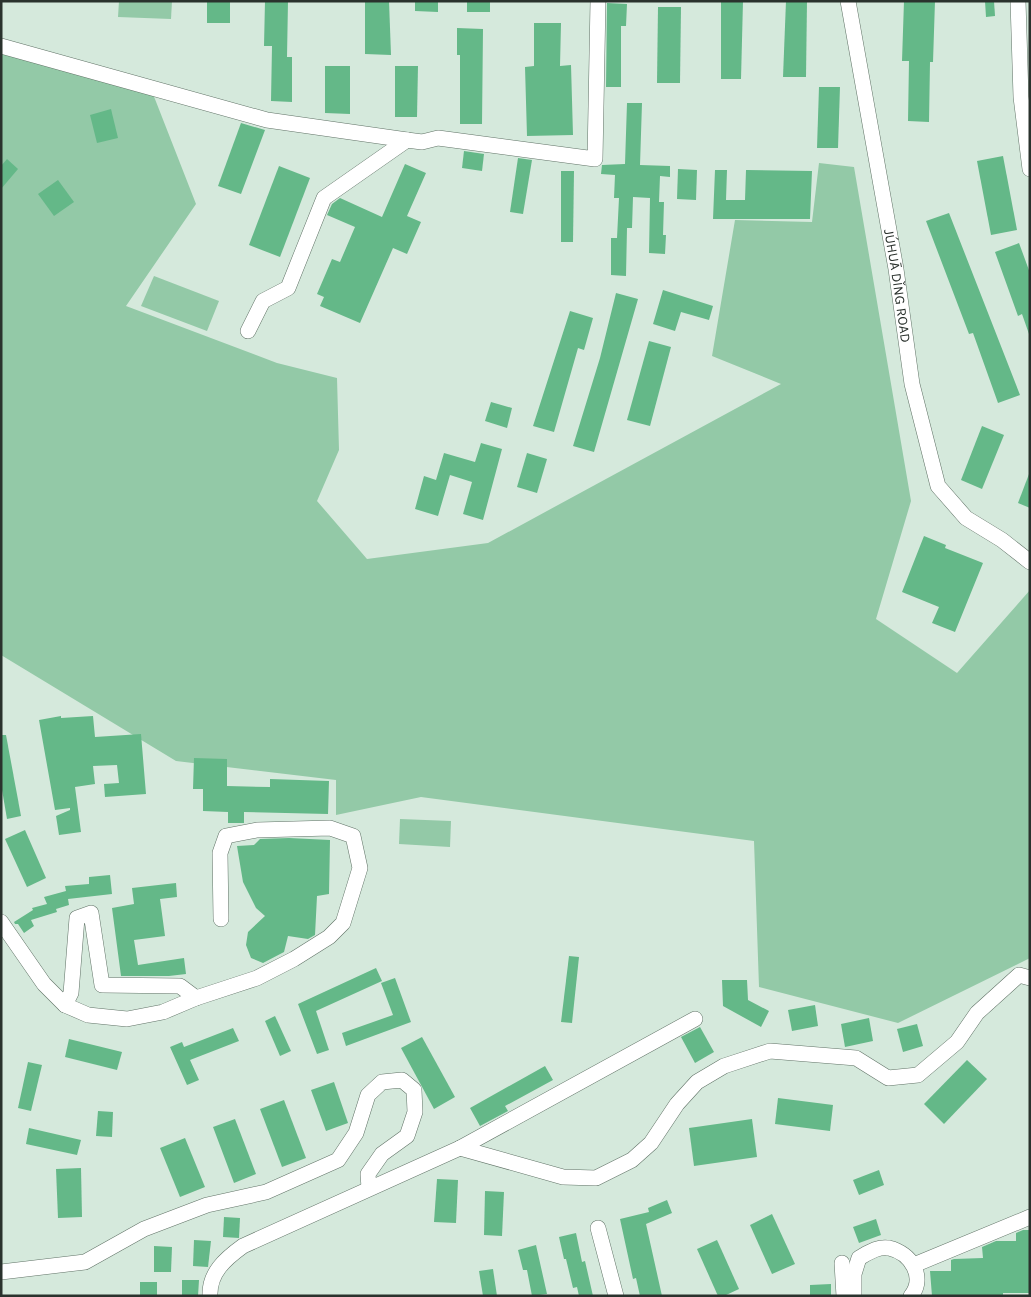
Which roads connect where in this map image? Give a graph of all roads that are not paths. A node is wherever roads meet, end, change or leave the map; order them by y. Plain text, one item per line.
1 (598, 1) edge
2 (848, 1) edge
3 (1018, 1) edge
4 (1, 46) edge
5 (1025, 98) edge
6 (407, 140) junction
7 (1030, 169) edge
8 (248, 331) dead end
9 (1002, 540) junction
10 (1030, 548) edge
11 (1030, 562) edge
12 (221, 919) dead end
13 (1, 922) edge
14 (1030, 978) edge
15 (196, 998) junction
16 (65, 1005) junction
17 (695, 1019) dead end
18 (460, 1148) junction
19 (369, 1188) junction
20 (1030, 1217) edge
21 (598, 1228) dead end
22 (842, 1263) dead end
23 (914, 1265) junction
24 (1, 1272) edge
25 (210, 1296) edge
26 (616, 1296) edge
27 (844, 1296) edge
28 (854, 1296) edge
29 (911, 1296) edge

1 - 6 street
2 - 9 street, JÚHUĀ DǏNG ROAD
3 - 5 street
4 - 6 street
5 - 7 street
6 - 8 street
9 - 10 street
9 - 11 street
12 - 15 street
13 - 16 street
14 - 18 street
15 - 16 street
15 - 16 street
17 - 18 street
18 - 19 street
19 - 24 street
19 - 25 street
20 - 23 street
21 - 26 street
22 - 27 street
23 - 28 street
23 - 29 street

